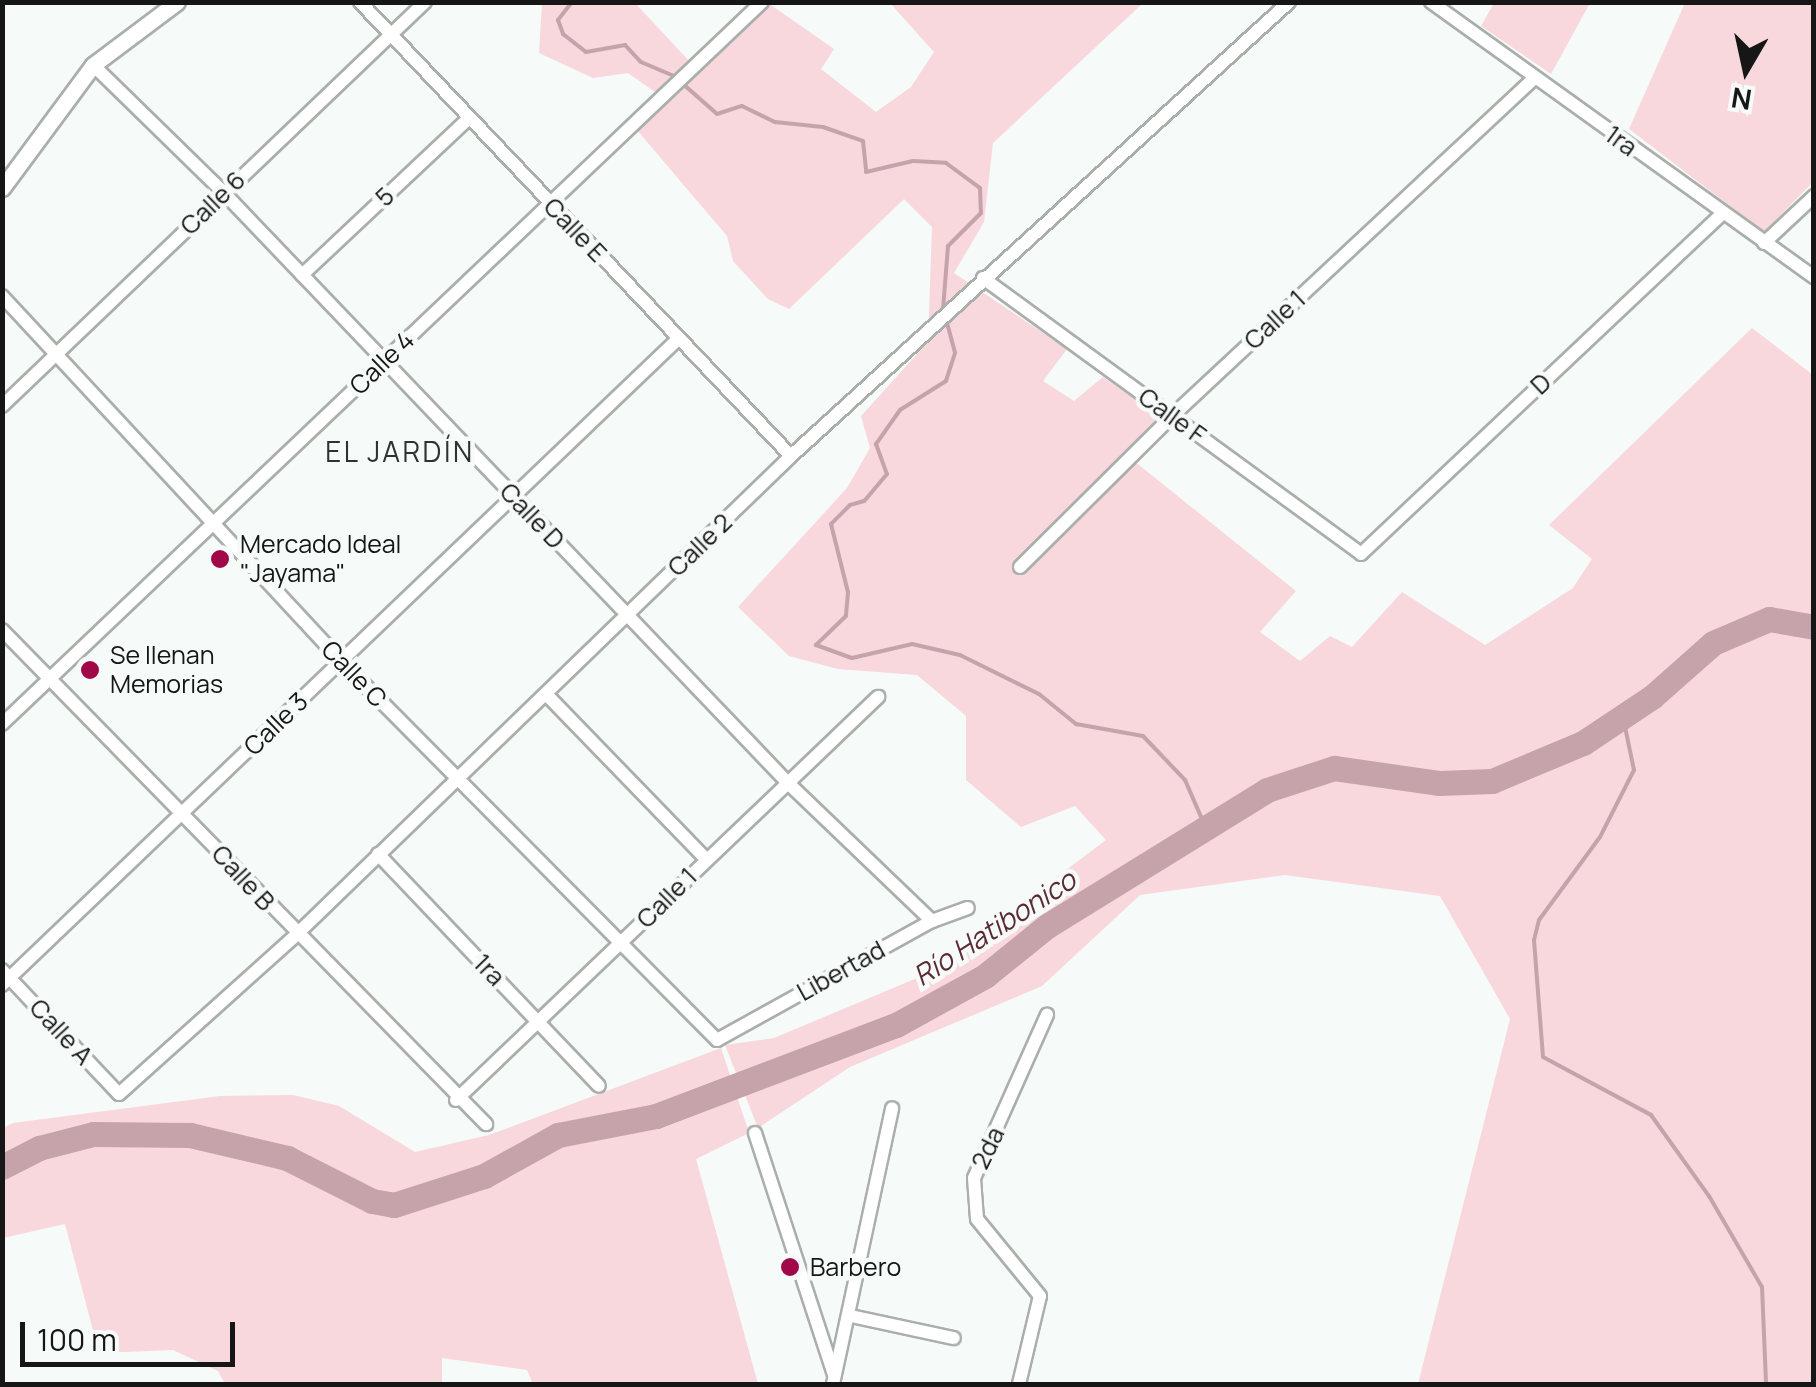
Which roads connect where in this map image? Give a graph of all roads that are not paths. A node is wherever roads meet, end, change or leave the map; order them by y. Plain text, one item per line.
1 (177, 2) edge
2 (360, 2) edge
3 (426, 2) edge
4 (762, 2) edge
5 (1289, 2) edge
6 (1431, 2) edge
7 (389, 35) junction
8 (93, 65) junction
9 (1534, 79) junction
10 (468, 118) junction
11 (2, 188) edge
12 (224, 193) junction
13 (1814, 196) edge
14 (548, 202) junction
15 (1722, 214) junction
16 (1764, 244) junction
17 (302, 275) junction
18 (1814, 277) edge
19 (983, 278) junction
20 (2, 296) edge
21 (679, 338) junction
22 (57, 353) junction
23 (383, 362) junction
24 (2, 406) edge
25 (1172, 416) junction
26 (791, 456) junction
27 (514, 496) junction
28 (212, 526) junction
29 (1361, 554) joint
30 (1020, 566) dead end
31 (628, 616) junction
32 (2, 630) edge
33 (341, 661) junction
34 (50, 678) junction
35 (546, 694) junction
36 (878, 697) dead end
37 (2, 724) edge
38 (458, 778) junction
39 (786, 782) junction
40 (184, 813) junction
41 (378, 854) junction
42 (706, 859) junction
43 (968, 908) dead end
44 (932, 920) junction
45 (296, 935) junction
46 (621, 944) junction
47 (5, 977) edge
48 (1047, 1016) dead end
49 (538, 1021) junction
50 (717, 1040) joint
51 (599, 1086) dead end
52 (118, 1094) joint
53 (456, 1100) junction
54 (892, 1108) dead end
55 (486, 1124) dead end
56 (755, 1134) dead end
57 (851, 1316) junction
58 (954, 1338) dead end
59 (834, 1381) edge
60 (1018, 1384) edge

1 - 8 street
2 - 7 street, Calle E
3 - 7 street, Calle 6
4 - 14 street, Calle 4
5 - 19 street, Calle 2
6 - 9 street, 1ra
7 - 10 street, Calle E
7 - 12 street, Calle 6
8 - 11 street
8 - 12 street, Calle D
9 - 15 street, 1ra
9 - 25 street, Calle 1
10 - 14 street, Calle E
10 - 17 street, 5
12 - 17 street, Calle D
12 - 22 street, Calle 6
13 - 16 street
14 - 21 street, Calle E
14 - 23 street, Calle 4
15 - 16 street, 1ra
15 - 29 street, D
16 - 18 street, 1ra
17 - 23 street, Calle D
19 - 25 street, Calle F
19 - 26 street, Calle 2
20 - 22 street, Calle C
21 - 26 street, Calle E
21 - 27 street, Calle 3
22 - 24 street, Calle 6
22 - 28 street, Calle C
23 - 27 street, Calle D
23 - 28 street, Calle 4
25 - 29 street, Calle F
25 - 30 street, Calle 1
26 - 31 street, Calle 2
27 - 31 street, Calle D
27 - 33 street, Calle 3
28 - 33 street, Calle C
28 - 34 street, Calle 4
31 - 35 street, Calle 2
31 - 39 street, Calle D
32 - 34 street, Calle B
33 - 38 street, Calle C
33 - 40 street, Calle 3
34 - 37 street, Calle 4
34 - 40 street, Calle B
35 - 38 street, Calle 2
35 - 42 street
36 - 39 street, Calle 1
38 - 41 street, Calle 2
38 - 46 street, Calle C
39 - 42 street, Calle 1
39 - 44 street, Calle D
40 - 45 street, Calle B
40 - 47 street, Calle 3
41 - 45 street, Calle 2
41 - 49 street, 1ra
42 - 46 street, Calle 1
43 - 44 street, Libertad
44 - 50 street, Libertad
45 - 52 street, Calle 2
45 - 53 street, Calle B
46 - 49 street, Calle 1
46 - 50 street, Calle C
47 - 52 street, Calle A
48 - 60 street, 2da
49 - 51 street, 1ra
49 - 53 street, Calle 1
53 - 55 street, Calle B
54 - 57 street
56 - 59 street
57 - 58 street
57 - 59 street

